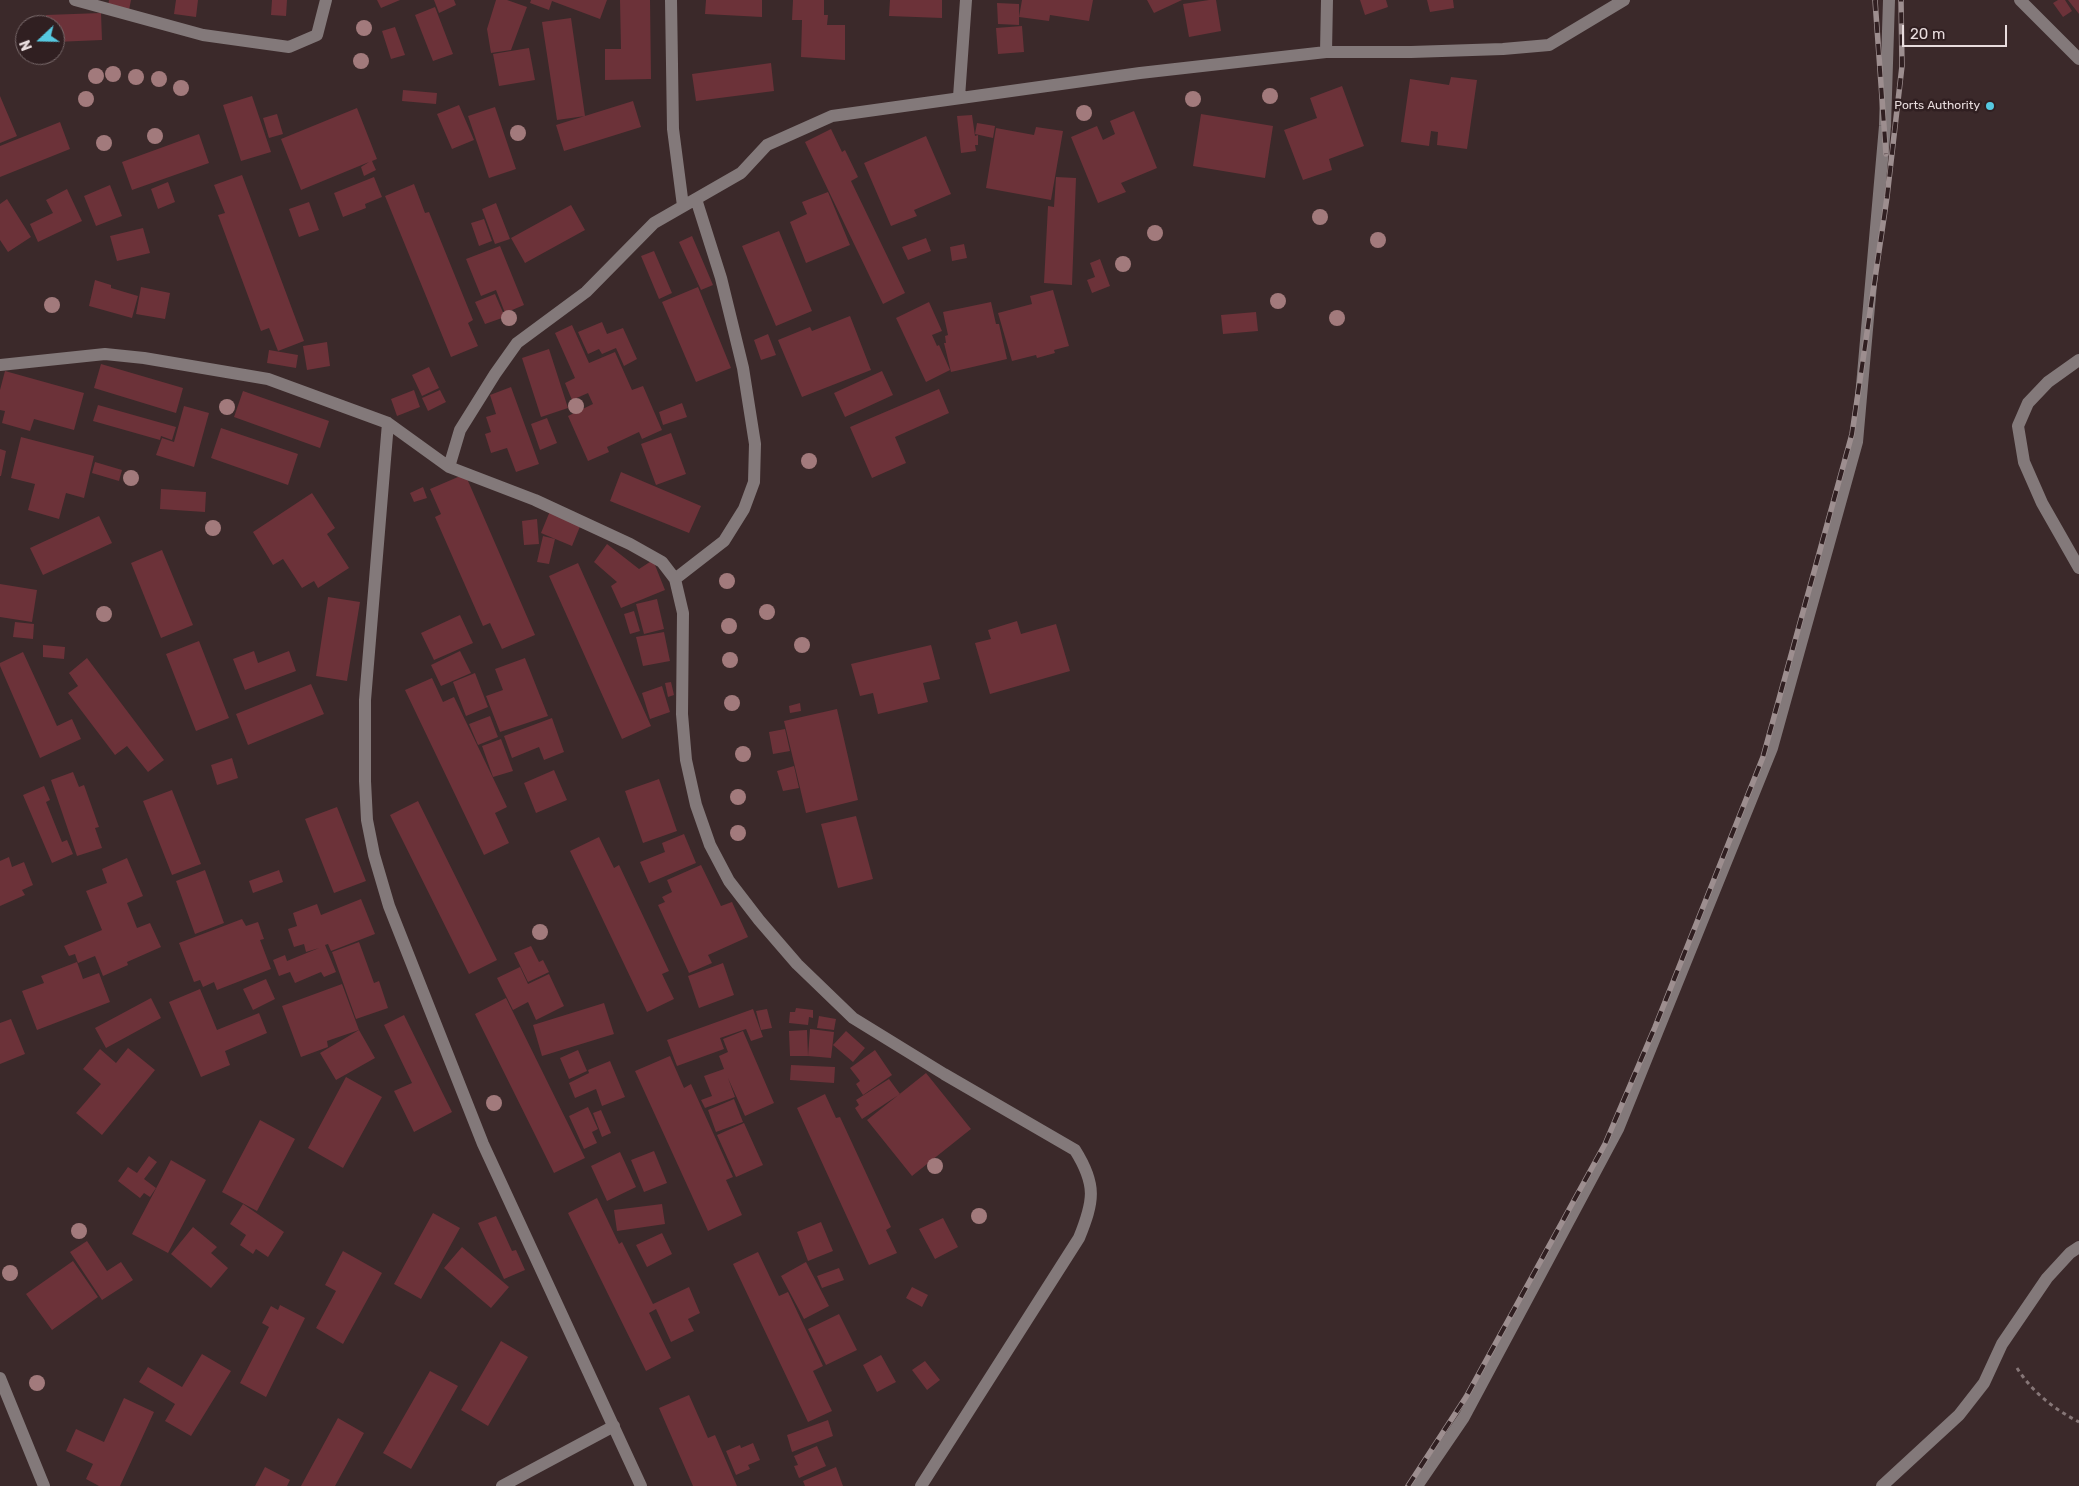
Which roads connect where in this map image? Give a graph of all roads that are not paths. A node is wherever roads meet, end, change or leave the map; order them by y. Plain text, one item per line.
1 (76, 0) edge
2 (326, 0) edge
3 (671, 0) edge
4 (966, 0) edge
5 (1327, 0) edge
6 (1624, 0) edge
7 (1889, 0) edge
8 (2020, 0) edge
9 (1326, 52) junction
10 (2079, 60) edge
11 (959, 97) junction
12 (696, 199) junction
13 (683, 206) junction
14 (2079, 360) edge
15 (0, 365) edge
16 (388, 423) junction
17 (449, 467) junction
18 (2079, 568) edge
19 (675, 579) junction
20 (2079, 1247) edge
21 (0, 1378) edge
22 (614, 1426) junction
23 (44, 1486) edge
24 (502, 1486) edge
25 (641, 1486) edge
26 (921, 1486) edge
27 (1418, 1486) edge
28 (1882, 1486) edge

1 - 2 street
3 - 13 street
4 - 11 street
5 - 9 street
6 - 9 street
7 - 27 street
8 - 10 street
9 - 11 street
11 - 12 street
12 - 13 street
12 - 19 street
13 - 17 street
14 - 18 street
15 - 16 street
16 - 17 street
16 - 22 street
17 - 19 street
19 - 26 street
20 - 28 street
21 - 23 street
22 - 24 street
22 - 25 street

